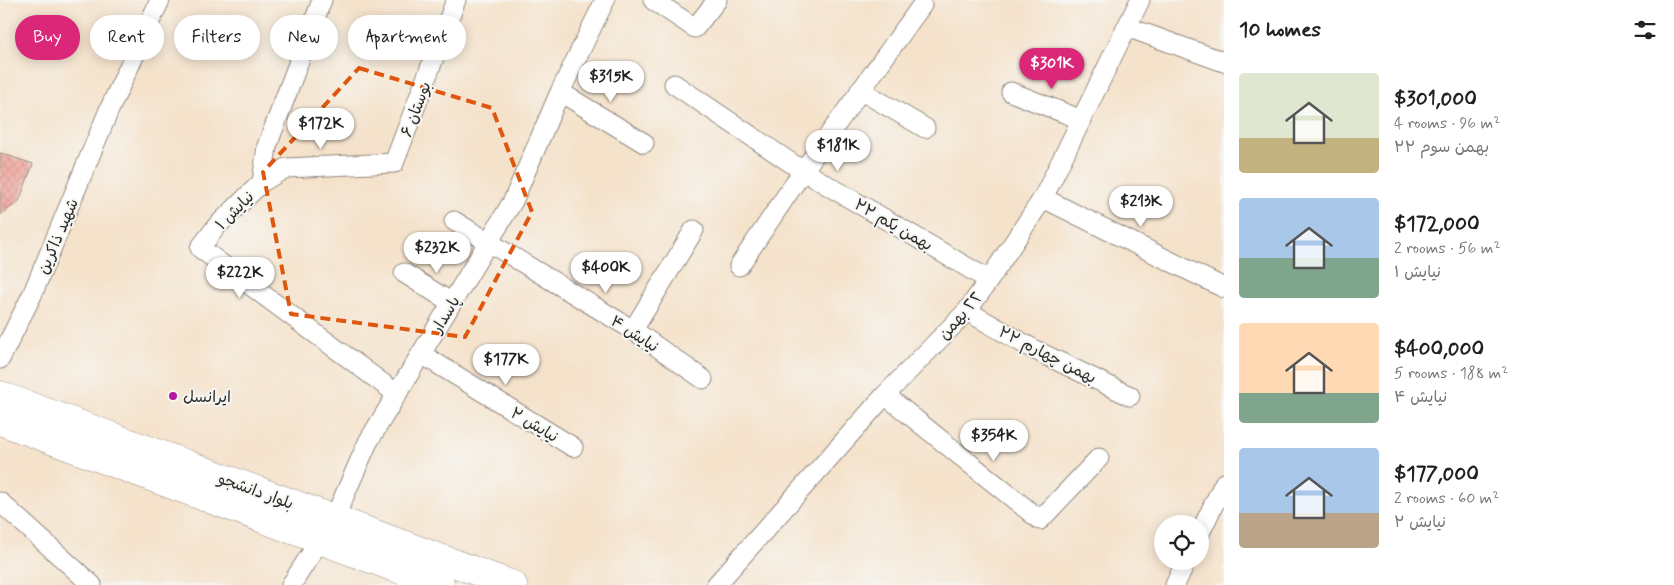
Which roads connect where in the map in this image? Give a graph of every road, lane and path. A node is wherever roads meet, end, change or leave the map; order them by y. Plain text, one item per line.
1 (160, 0) edge
2 (322, 0) edge
3 (456, 0) edge
4 (606, 0) edge
5 (653, 0) edge
6 (717, 0) edge
7 (1140, 0) edge
8 (922, 5) dead end
9 (1127, 27) junction
10 (1224, 62) edge
11 (674, 84) dead end
12 (860, 90) junction
13 (560, 92) junction
14 (1011, 92) dead end
15 (1082, 120) junction
16 (925, 128) dead end
17 (644, 143) dead end
18 (394, 163) joint
19 (803, 171) junction
20 (262, 182) junction
21 (1044, 198) junction
22 (454, 221) dead end
23 (694, 230) dead end
24 (488, 243) junction
25 (739, 266) dead end
26 (404, 273) dead end
27 (989, 280) junction
28 (1224, 288) edge
29 (452, 303) junction
30 (967, 311) junction
31 (633, 330) junction
32 (421, 354) junction
33 (0, 359) edge
34 (704, 379) dead end
35 (397, 394) junction
36 (0, 395) edge
37 (885, 395) junction
38 (1130, 396) dead end
39 (0, 421) edge
40 (573, 447) dead end
41 (1099, 458) dead end
42 (1224, 484) edge
43 (0, 502) edge
44 (1209, 515) edge
45 (327, 530) junction
46 (1182, 570) edge
47 (92, 585) edge
48 (291, 585) edge
49 (441, 585) edge
50 (513, 585) edge
51 (716, 585) edge
52 (1175, 585) edge

1 - 33 street, شهید ذاکرین
2 - 20 street
3 - 18 street, بوستان ۶
4 - 13 street, پاسدار
5 - 6 street
7 - 9 street, ٢٢ بهمن
8 - 12 street
9 - 10 street
9 - 15 street, ٢٢ بهمن
11 - 19 street, ۲۲ بهمن یکم
12 - 16 street
12 - 19 street
13 - 17 street
13 - 24 street, پاسدار
14 - 15 street
15 - 21 street, ٢٢ بهمن
18 - 20 street, نیایش ۱
19 - 25 street
19 - 27 street, ۲۲ بهمن یکم
20 - 35 street, نیایش ۱
21 - 27 street, ٢٢ بهمن
21 - 28 street
22 - 24 street, نیایش ۴
23 - 31 street
24 - 29 street, پاسدار
24 - 31 street, نیایش ۴
26 - 29 street
27 - 30 street, ٢٢ بهمن
29 - 32 street, پاسدار
30 - 37 street, ٢٢ بهمن
30 - 38 street, ۲۲ بهمن چهارم
31 - 34 street, نیایش ۴
32 - 35 street, پاسدار
32 - 40 street, نیایش ۲
35 - 45 street, پاسدار
36 - 45 main road, بلوار دانشجو
37 - 41 street
37 - 51 street, ٢٢ بهمن
39 - 45 main road, بلوار دانشجو
42 - 44 street
43 - 47 street
45 - 48 street, پاسدار
45 - 49 main road, بلوار دانشجو
45 - 50 main road, بلوار دانشجو
46 - 52 street

